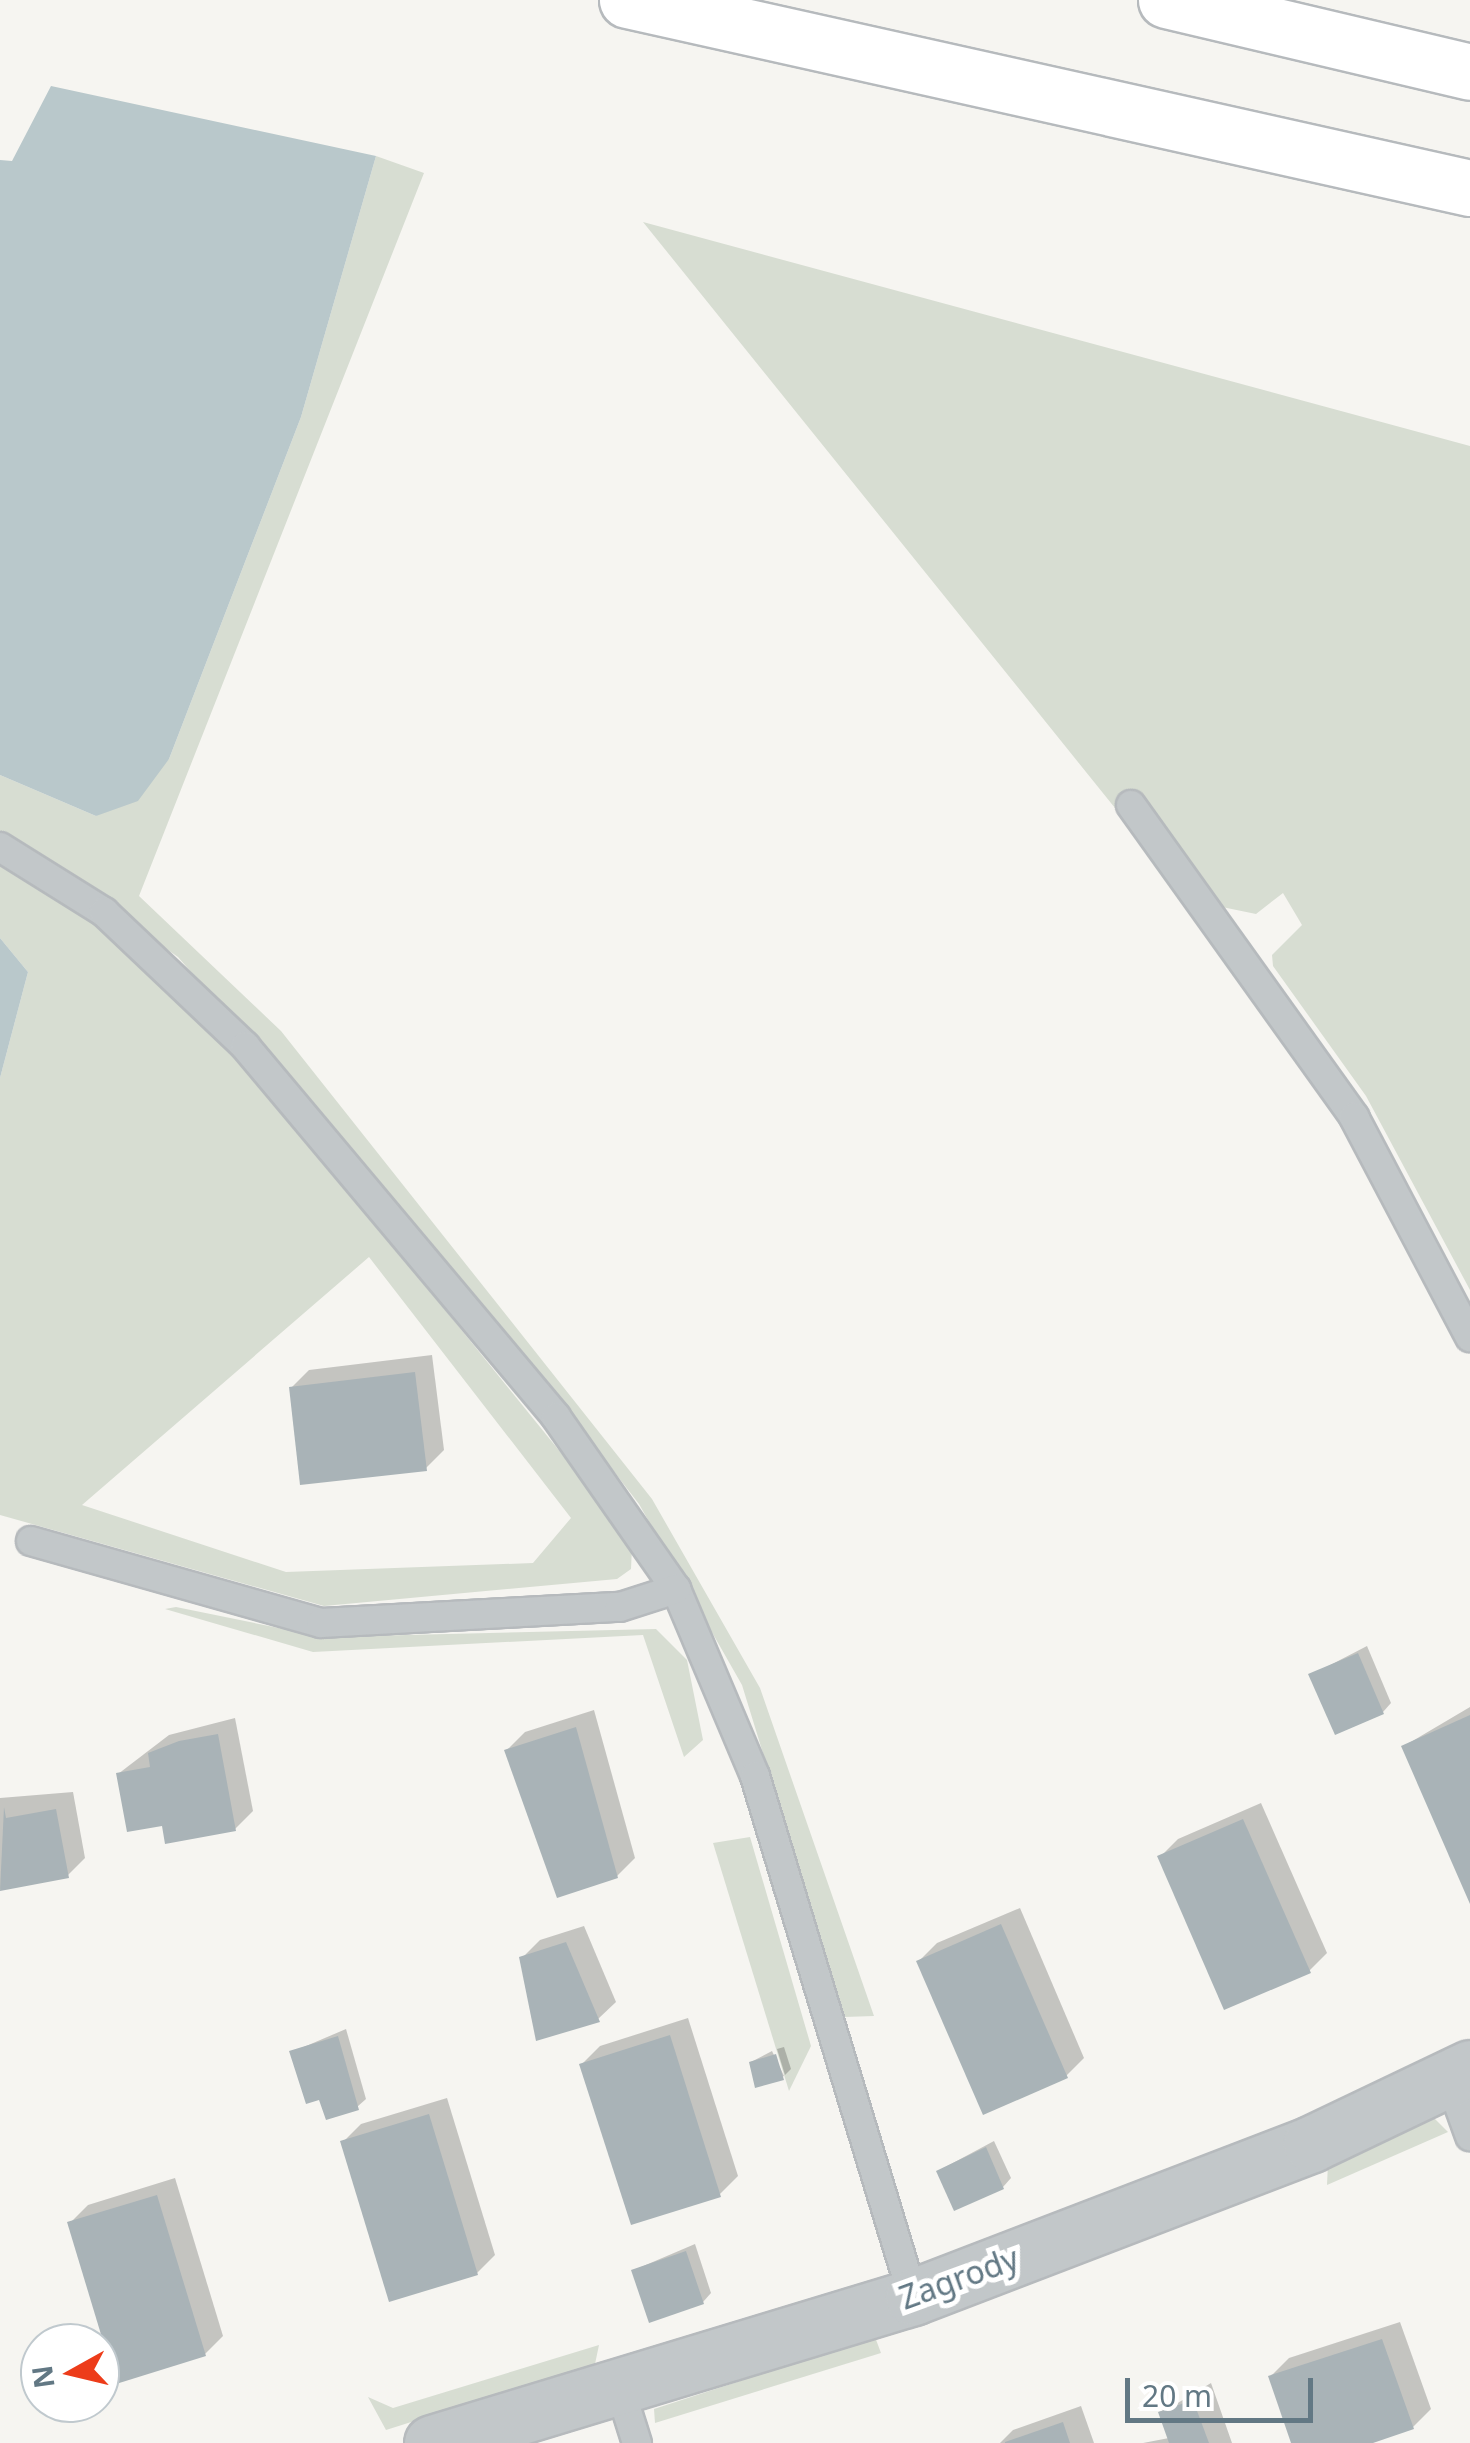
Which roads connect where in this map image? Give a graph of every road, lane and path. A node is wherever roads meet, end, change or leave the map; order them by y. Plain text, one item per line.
1 (626, 0) edge
2 (1166, 0) edge
3 (1470, 72) edge
4 (1470, 188) edge
5 (1131, 805) dead end
6 (0, 848) edge
7 (1470, 1337) edge
8 (31, 1541) dead end
9 (676, 1589) junction
10 (1460, 2073) edge
11 (1470, 2136) edge
12 (914, 2297) junction
13 (619, 2386) junction
14 (432, 2443) edge
15 (637, 2443) edge

1 - 4 highway
2 - 3 highway
5 - 7 lane
6 - 9 lane
8 - 9 lane
9 - 12 lane
10 - 11 lane
10 - 12 street, Zagrody
12 - 13 street, Zagrody
13 - 14 street, Zagrody
13 - 15 lane

